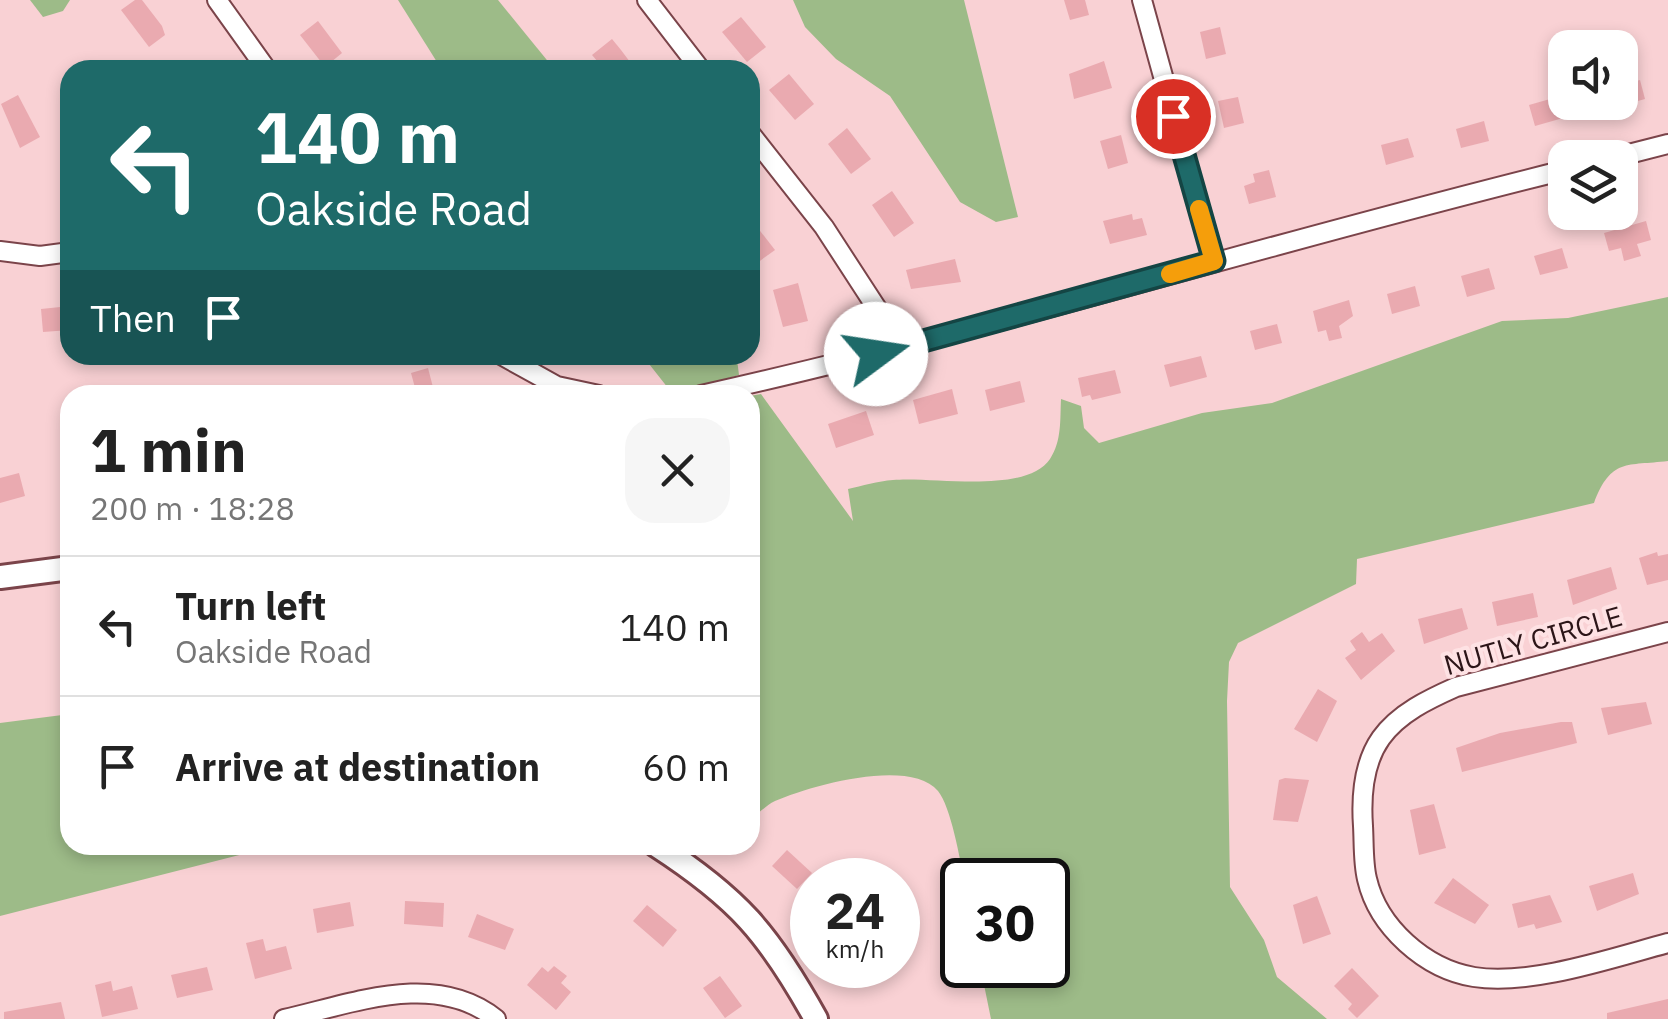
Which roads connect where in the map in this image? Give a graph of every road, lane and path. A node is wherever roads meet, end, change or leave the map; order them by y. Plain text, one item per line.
1 (217, 0) edge
2 (646, 0) edge
3 (1142, 0) edge
4 (260, 60) edge
5 (692, 60) edge
6 (1668, 144) edge
7 (760, 146) edge
8 (1638, 152) edge
9 (1548, 174) edge
10 (0, 251) edge
11 (60, 253) edge
12 (1214, 261) junction
13 (902, 348) junction
14 (519, 365) edge
15 (538, 375) junction
16 (534, 385) edge
17 (554, 385) edge
18 (744, 385) edge
19 (60, 569) edge
20 (0, 577) edge
21 (1668, 632) edge
22 (672, 855) edge
23 (1668, 943) edge
24 (284, 1019) edge
25 (496, 1019) edge
26 (816, 1019) edge

1 - 4 street
2 - 5 street
3 - 12 street
6 - 8 street
7 - 13 street
9 - 12 street
10 - 11 street
12 - 13 street
13 - 18 street
14 - 15 street
15 - 16 street
15 - 17 street
19 - 20 street
21 - 23 street, NUTLY CIRCLE
22 - 26 street
24 - 25 street

